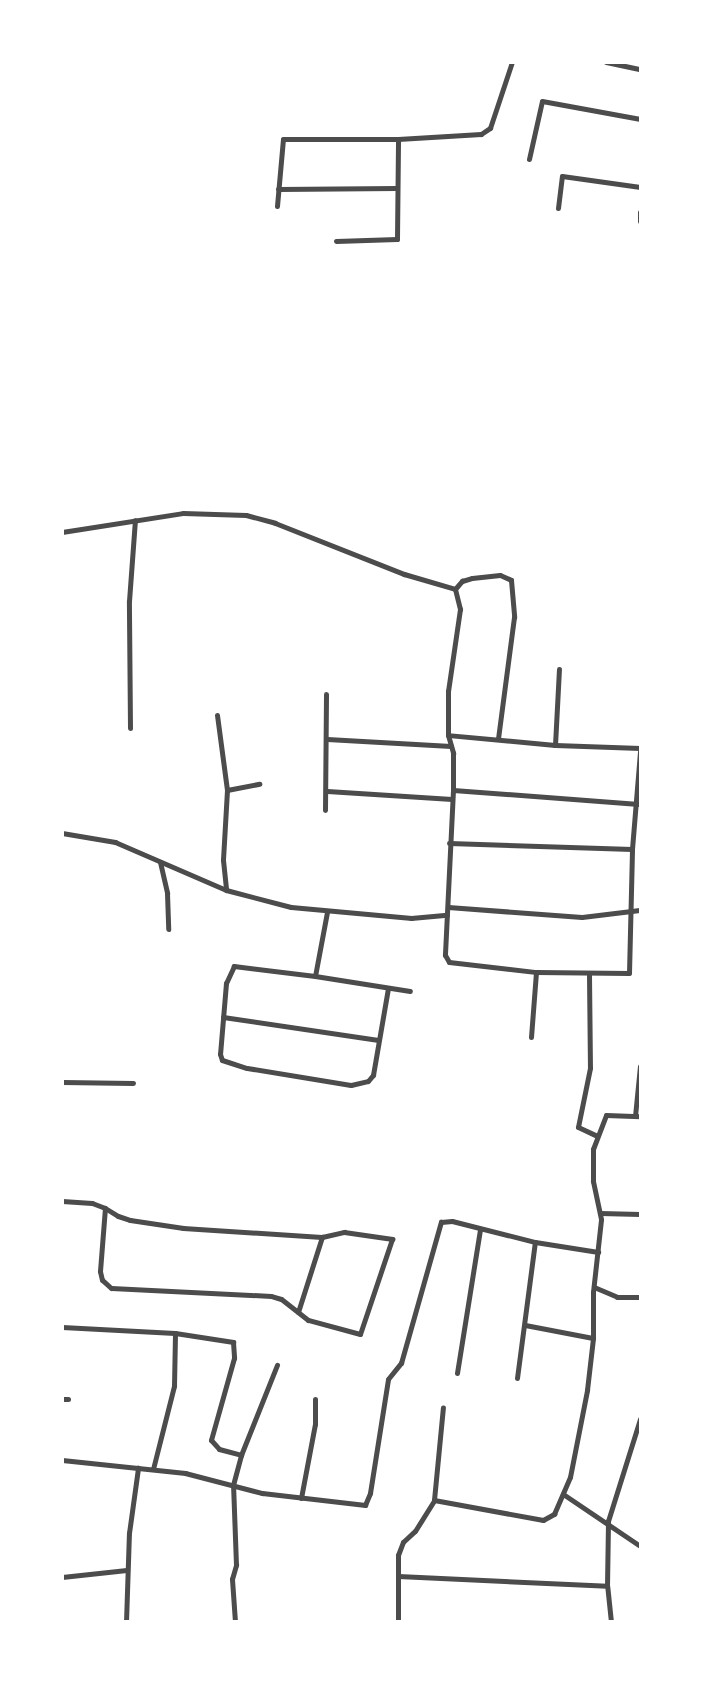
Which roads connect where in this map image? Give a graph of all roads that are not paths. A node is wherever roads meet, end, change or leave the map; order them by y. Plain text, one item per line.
1 (512, 62) edge
2 (606, 62) edge
3 (640, 68) edge
4 (640, 119) edge
5 (398, 140) junction
6 (529, 159) dead end
7 (397, 188) junction
8 (640, 188) edge
9 (278, 189) junction
10 (276, 206) dead end
11 (558, 208) dead end
12 (640, 212) edge
13 (640, 221) edge
14 (336, 241) dead end
15 (135, 520) junction
16 (62, 532) edge
17 (455, 589) junction
18 (559, 669) dead end
19 (326, 694) dead end
20 (217, 715) dead end
21 (130, 728) dead end
22 (448, 735) junction
23 (498, 738) junction
24 (327, 739) junction
25 (554, 745) junction
26 (450, 746) junction
27 (640, 749) edge
28 (259, 784) dead end
29 (227, 790) junction
30 (454, 790) junction
31 (327, 791) junction
32 (452, 799) junction
33 (638, 804) junction
34 (325, 810) dead end
35 (62, 834) edge
36 (449, 843) junction
37 (632, 849) junction
38 (160, 862) junction
39 (226, 890) junction
40 (448, 907) junction
41 (640, 910) edge
42 (327, 912) junction
43 (630, 913) junction
44 (447, 915) junction
45 (168, 929) dead end
46 (536, 972) junction
47 (589, 975) junction
48 (315, 976) junction
49 (388, 988) junction
50 (410, 991) dead end
51 (223, 1016) junction
52 (532, 1037) dead end
53 (378, 1040) junction
54 (640, 1066) edge
55 (62, 1082) edge
56 (133, 1083) dead end
57 (638, 1116) edge
58 (597, 1136) junction
59 (62, 1201) edge
60 (104, 1208) junction
61 (600, 1214) junction
62 (640, 1214) edge
63 (480, 1229) junction
64 (322, 1237) junction
65 (535, 1242) junction
66 (598, 1252) junction
67 (594, 1288) junction
68 (640, 1297) edge
69 (298, 1312) junction
70 (525, 1325) junction
71 (62, 1327) edge
72 (175, 1333) junction
73 (593, 1338) junction
74 (277, 1364) dead end
75 (458, 1373) dead end
76 (517, 1378) dead end
77 (316, 1399) dead end
78 (442, 1408) dead end
79 (640, 1419) edge
80 (241, 1455) junction
81 (62, 1460) edge
82 (138, 1468) junction
83 (152, 1469) junction
84 (233, 1485) junction
85 (563, 1494) junction
86 (301, 1498) junction
87 (434, 1500) junction
88 (608, 1522) junction
89 (640, 1546) edge
90 (127, 1570) junction
91 (398, 1576) junction
92 (62, 1577) edge
93 (607, 1586) junction
94 (126, 1622) edge
95 (236, 1622) edge
96 (398, 1622) edge
97 (611, 1622) edge

1 - 5 street
2 - 3 street
4 - 6 street
5 - 7 street
5 - 9 street
7 - 9 street
7 - 14 street
8 - 11 street
9 - 10 street
12 - 13 street
15 - 16 street
15 - 17 street
15 - 21 street
17 - 22 street
17 - 23 street
18 - 25 street
19 - 24 street
20 - 29 street
22 - 23 street
22 - 26 street
23 - 25 street
24 - 26 street
24 - 31 street
25 - 27 street
26 - 30 street
27 - 33 street
28 - 29 street
29 - 39 street
30 - 32 street
30 - 33 street
31 - 32 street
31 - 34 street
32 - 36 street
33 - 37 street
35 - 38 street
36 - 37 street
36 - 40 street
37 - 43 street
38 - 39 street
38 - 45 street
39 - 42 street
40 - 43 street
40 - 44 street
41 - 43 street
42 - 44 street
42 - 48 street
43 - 47 street
44 - 46 street
46 - 47 street
46 - 52 street
47 - 58 street
48 - 49 street
48 - 51 street
49 - 50 street
49 - 53 street
51 - 53 street
51 - 53 street
54 - 57 street
55 - 56 street
57 - 58 street
58 - 61 street
59 - 60 street
60 - 64 street
60 - 69 street
61 - 62 street
61 - 66 street
63 - 65 street
63 - 75 street
63 - 86 street
64 - 69 street
64 - 69 street
65 - 66 street
65 - 70 street
66 - 67 street
67 - 68 street
67 - 73 street
70 - 73 street
70 - 76 street
71 - 72 street
72 - 80 street
72 - 83 street
73 - 85 street
74 - 80 street
77 - 86 street
78 - 87 street
79 - 88 street
80 - 84 street
81 - 82 street
82 - 83 street
82 - 90 street
83 - 84 street
84 - 86 street
84 - 95 street
85 - 87 street
85 - 88 street
87 - 91 street
88 - 89 street
88 - 93 street
90 - 92 street
90 - 94 street
91 - 93 street
91 - 96 street
93 - 97 street

